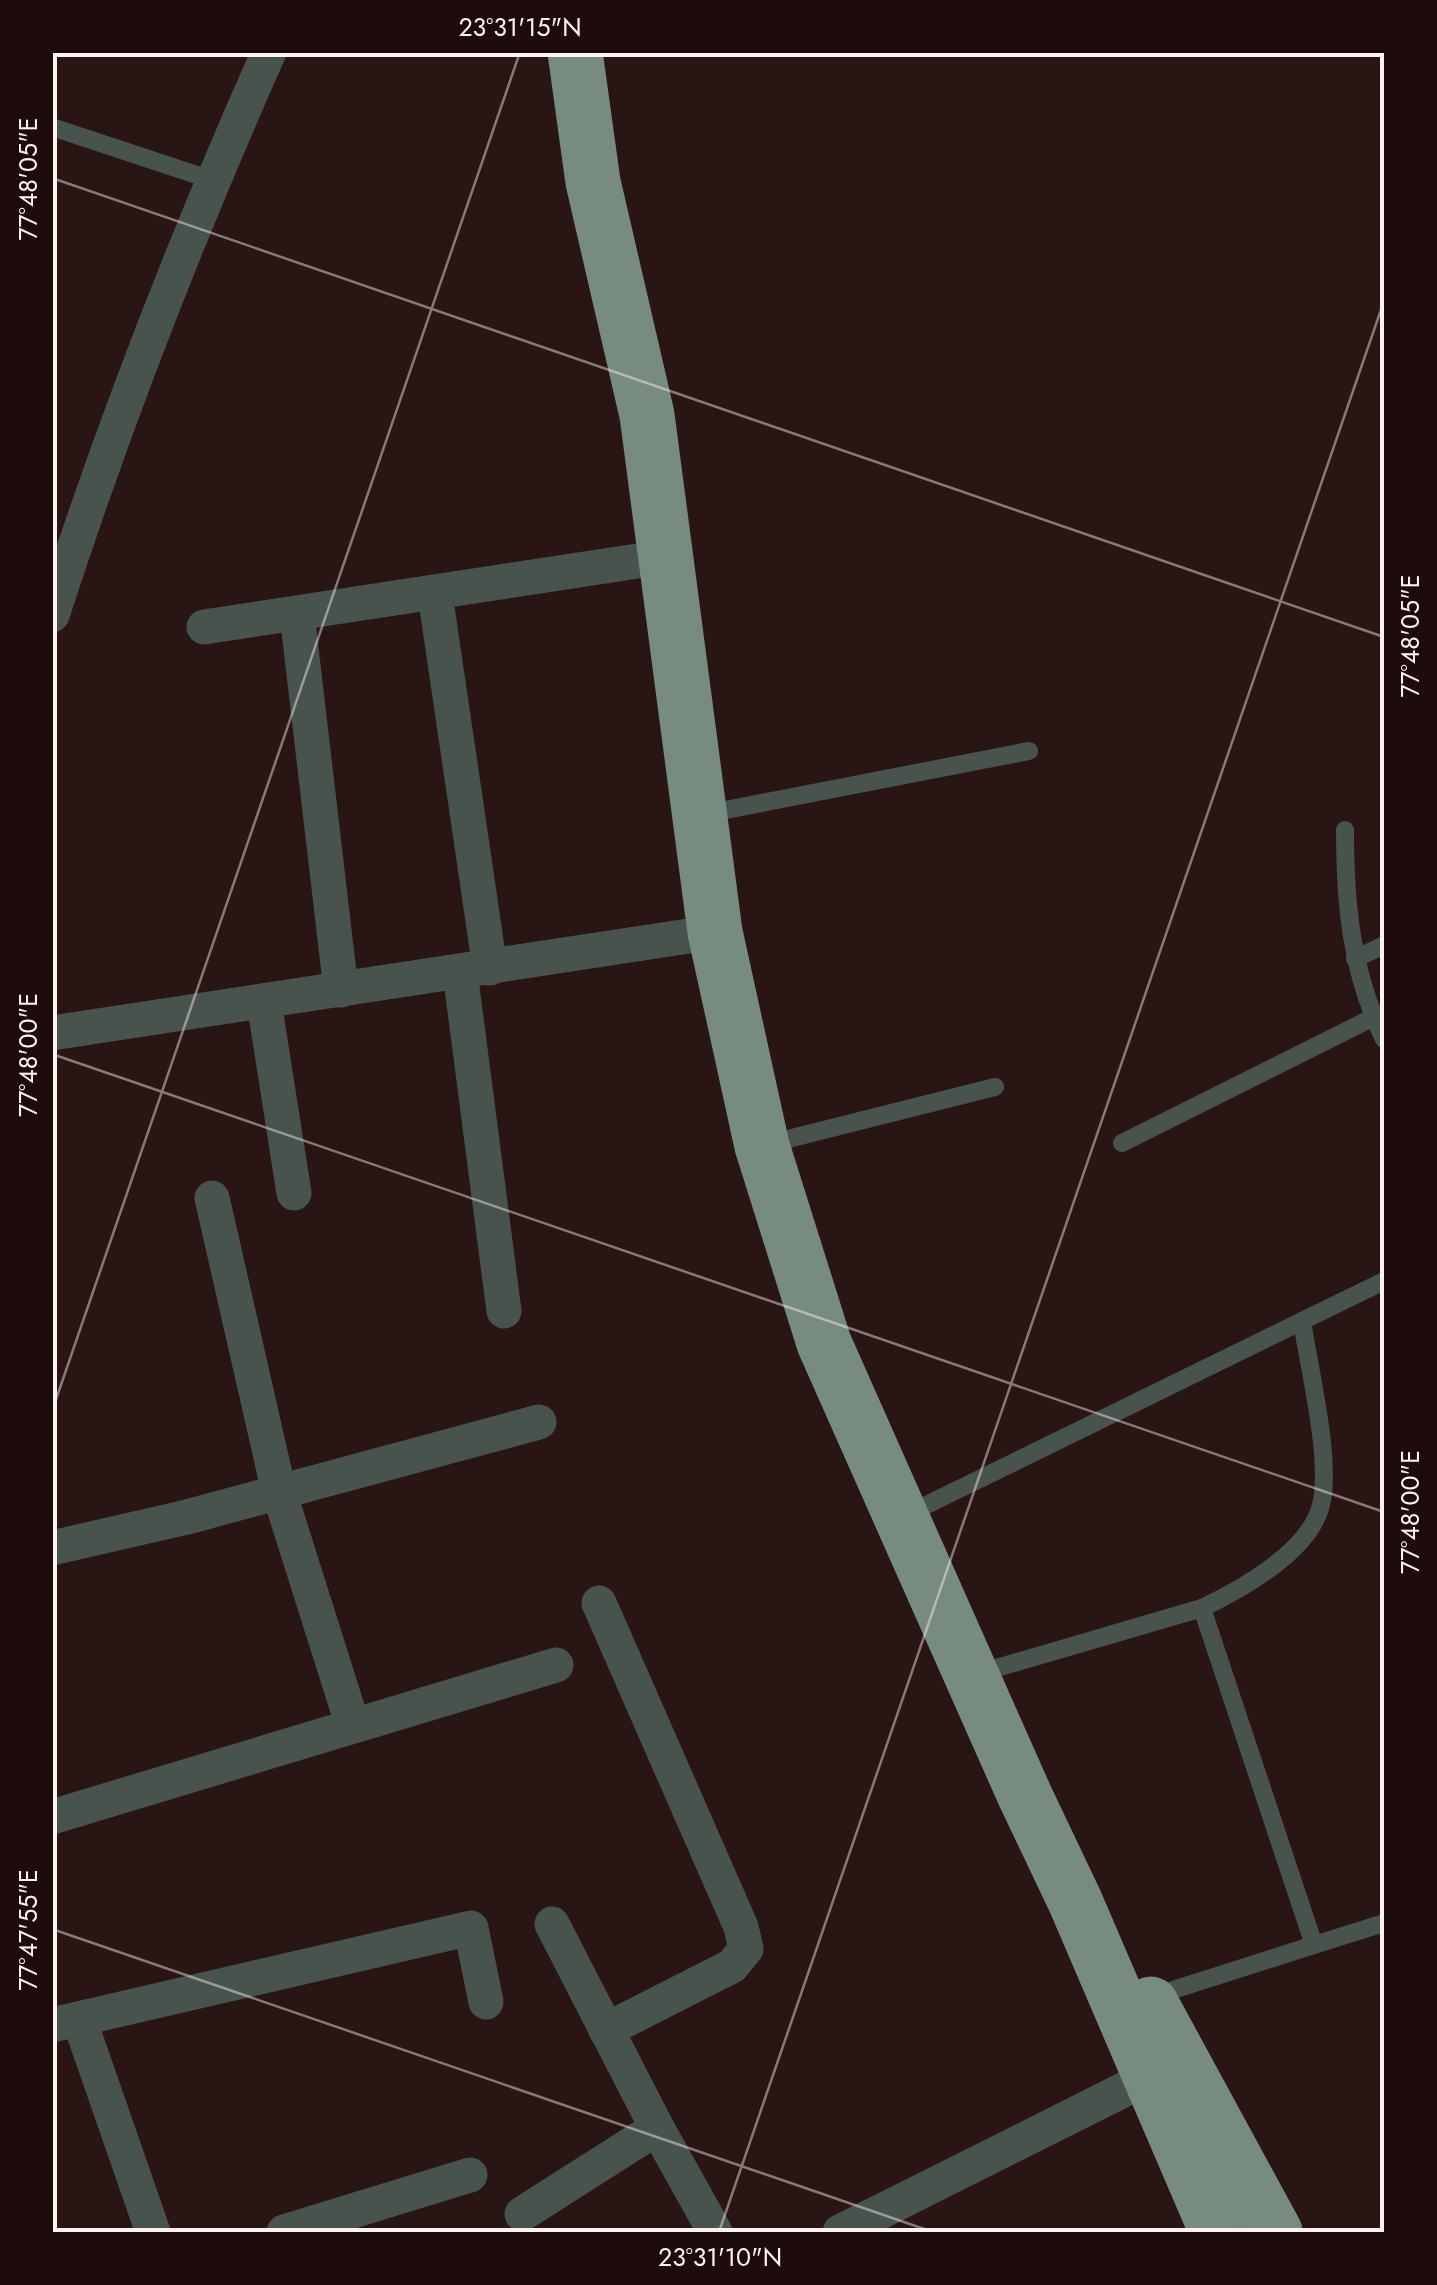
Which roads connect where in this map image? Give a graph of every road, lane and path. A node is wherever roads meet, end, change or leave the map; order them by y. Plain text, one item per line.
1 (269, 52) edge
2 (575, 52) edge
3 (52, 128) edge
4 (212, 180) junction
5 (664, 557) junction
6 (435, 594) junction
7 (52, 614) edge
8 (296, 614) junction
9 (204, 627) dead end
10 (1029, 751) dead end
11 (699, 816) junction
12 (1345, 830) dead end
13 (715, 932) junction
14 (1384, 945) edge
15 (1355, 959) junction
16 (475, 970) junction
17 (340, 990) junction
18 (264, 1002) junction
19 (1374, 1017) junction
20 (52, 1033) edge
21 (1384, 1039) edge
22 (995, 1087) dead end
23 (1122, 1142) dead end
24 (762, 1146) junction
25 (294, 1193) dead end
26 (212, 1198) dead end
27 (1384, 1281) edge
28 (504, 1311) dead end
29 (1302, 1321) junction
30 (539, 1422) dead end
31 (279, 1492) junction
32 (901, 1518) junction
33 (52, 1548) edge
34 (600, 1603) dead end
35 (1202, 1608) junction
36 (556, 1664) dead end
37 (971, 1675) junction
38 (353, 1726) junction
39 (52, 1817) edge
40 (1384, 1923) edge
41 (552, 1924) dead end
42 (1314, 1945) junction
43 (486, 2002) dead end
44 (1134, 2003) junction
45 (66, 2022) edge
46 (606, 2030) junction
47 (1166, 2068) junction
48 (656, 2128) junction
49 (470, 2176) dead end
50 (522, 2214) dead end
51 (153, 2232) edge
52 (284, 2232) edge
53 (714, 2232) edge
54 (840, 2232) edge
55 (1217, 2232) edge
56 (1275, 2232) edge

1 - 4 street
2 - 5 main road
3 - 4 lane
4 - 7 street
5 - 6 street
5 - 11 main road
6 - 8 street
6 - 16 street
8 - 9 street
8 - 17 street
10 - 11 lane
11 - 13 main road
12 - 15 lane
13 - 16 street
13 - 24 main road
14 - 15 lane
15 - 19 lane
16 - 17 street
16 - 28 street
17 - 18 street
18 - 20 street
18 - 25 street
19 - 21 lane
19 - 23 lane
22 - 24 lane
24 - 32 main road
26 - 31 street
27 - 29 lane
29 - 32 lane
29 - 35 lane
30 - 31 street
31 - 33 street
31 - 38 street
32 - 37 main road
34 - 46 street
35 - 37 lane
35 - 42 lane
36 - 38 street
37 - 44 main road
38 - 39 street
40 - 42 lane
41 - 46 street
42 - 44 lane
43 - 45 street
44 - 47 main road
45 - 51 street
46 - 48 street
47 - 54 street
47 - 55 main road
47 - 56 main road
48 - 50 street
48 - 53 street
49 - 52 street

